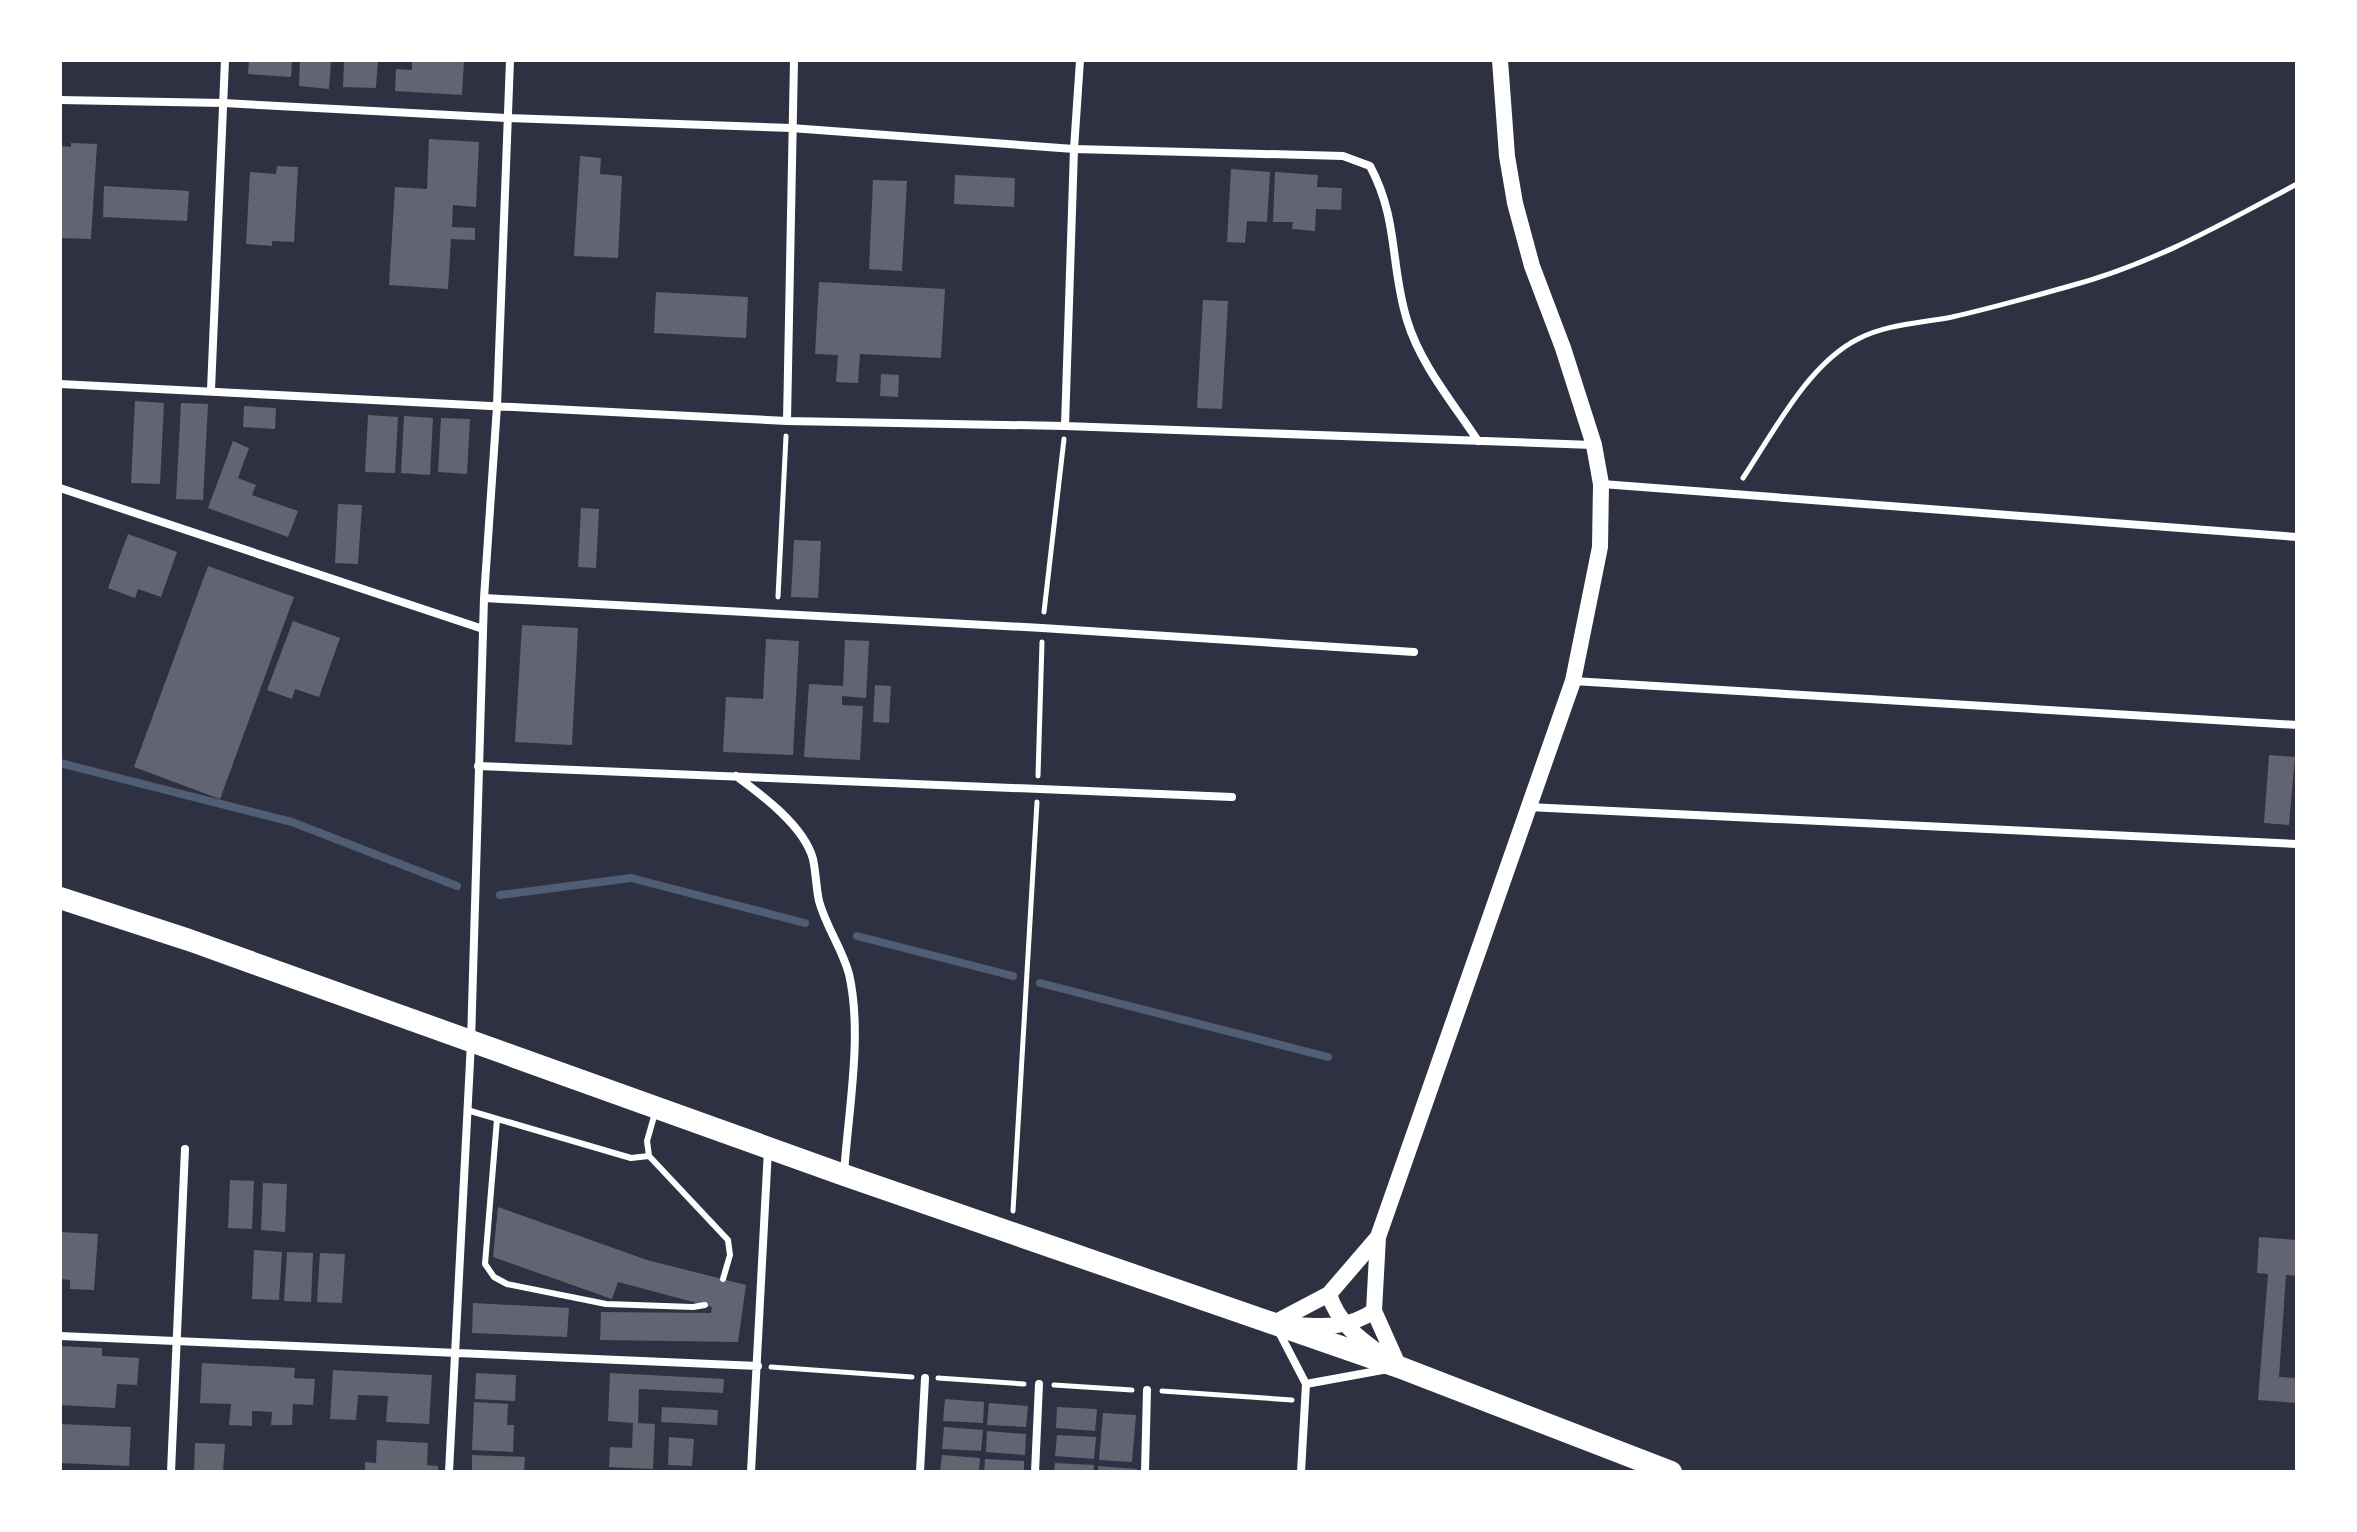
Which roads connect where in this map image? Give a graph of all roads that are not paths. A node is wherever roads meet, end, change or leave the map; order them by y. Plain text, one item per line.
1 (225, 60) edge
2 (510, 60) edge
3 (794, 60) edge
4 (1080, 60) edge
5 (1500, 60) edge
6 (60, 100) edge
7 (223, 103) junction
8 (507, 118) junction
9 (791, 128) junction
10 (1074, 149) junction
11 (60, 384) edge
12 (211, 390) junction
13 (497, 406) junction
14 (787, 421) junction
15 (1065, 426) junction
16 (1478, 441) junction
17 (1594, 445) junction
18 (1601, 484) junction
19 (60, 488) edge
20 (2297, 537) edge
21 (484, 598) junction
22 (483, 629) junction
23 (1414, 652) dead end
24 (1573, 681) junction
25 (2297, 725) edge
26 (478, 766) junction
27 (736, 776) junction
28 (1232, 797) dead end
29 (1528, 807) junction
30 (2297, 844) edge
31 (60, 898) edge
32 (471, 1042) junction
33 (656, 1108) junction
34 (467, 1110) junction
35 (497, 1119) junction
36 (768, 1148) junction
37 (185, 1149) dead end
38 (649, 1156) junction
39 (844, 1175) junction
40 (1378, 1237) junction
41 (723, 1279) dead end
42 (1329, 1294) junction
43 (705, 1305) dead end
44 (1374, 1311) junction
45 (1274, 1323) junction
46 (1345, 1324) junction
47 (60, 1336) edge
48 (175, 1341) junction
49 (454, 1352) junction
50 (758, 1366) junction
51 (1399, 1367) junction
52 (925, 1378) dead end
53 (1039, 1384) dead end
54 (1306, 1384) junction
55 (1147, 1390) dead end
56 (171, 1472) edge
57 (449, 1472) edge
58 (751, 1472) edge
59 (920, 1472) edge
60 (1035, 1472) edge
61 (1145, 1472) edge
62 (1301, 1472) edge
63 (1671, 1472) edge

1 - 7 street
2 - 8 street
3 - 9 street
4 - 10 street
5 - 17 main road
6 - 7 street
7 - 8 street
7 - 12 street
8 - 9 street
8 - 13 street
9 - 10 street
9 - 14 street
10 - 15 street
10 - 16 street
11 - 12 street
12 - 13 street
13 - 14 street
13 - 21 street
14 - 15 street
15 - 16 street
16 - 17 street
17 - 18 main road
18 - 20 street
18 - 24 main road
19 - 22 street
21 - 22 street
21 - 23 street
22 - 26 street
24 - 25 street
24 - 29 main road
26 - 27 street
26 - 32 street
27 - 28 street
27 - 39 street
29 - 30 street
29 - 40 main road
31 - 32 highway
32 - 33 highway
32 - 34 street
33 - 36 highway
33 - 38 lane
34 - 35 lane
34 - 49 street
35 - 38 lane
35 - 43 lane
36 - 39 highway
36 - 50 street
37 - 48 street
38 - 41 lane
39 - 45 highway
40 - 42 main road
40 - 44 main road
42 - 45 main road
42 - 46 main road
44 - 46 main road
44 - 51 main road
45 - 46 main road
45 - 51 highway
45 - 54 street
46 - 51 main road
47 - 48 street
48 - 49 street
48 - 56 street
49 - 50 street
49 - 57 street
50 - 58 street
51 - 54 street
51 - 63 highway
52 - 59 street
53 - 60 street
54 - 62 street
55 - 61 street

